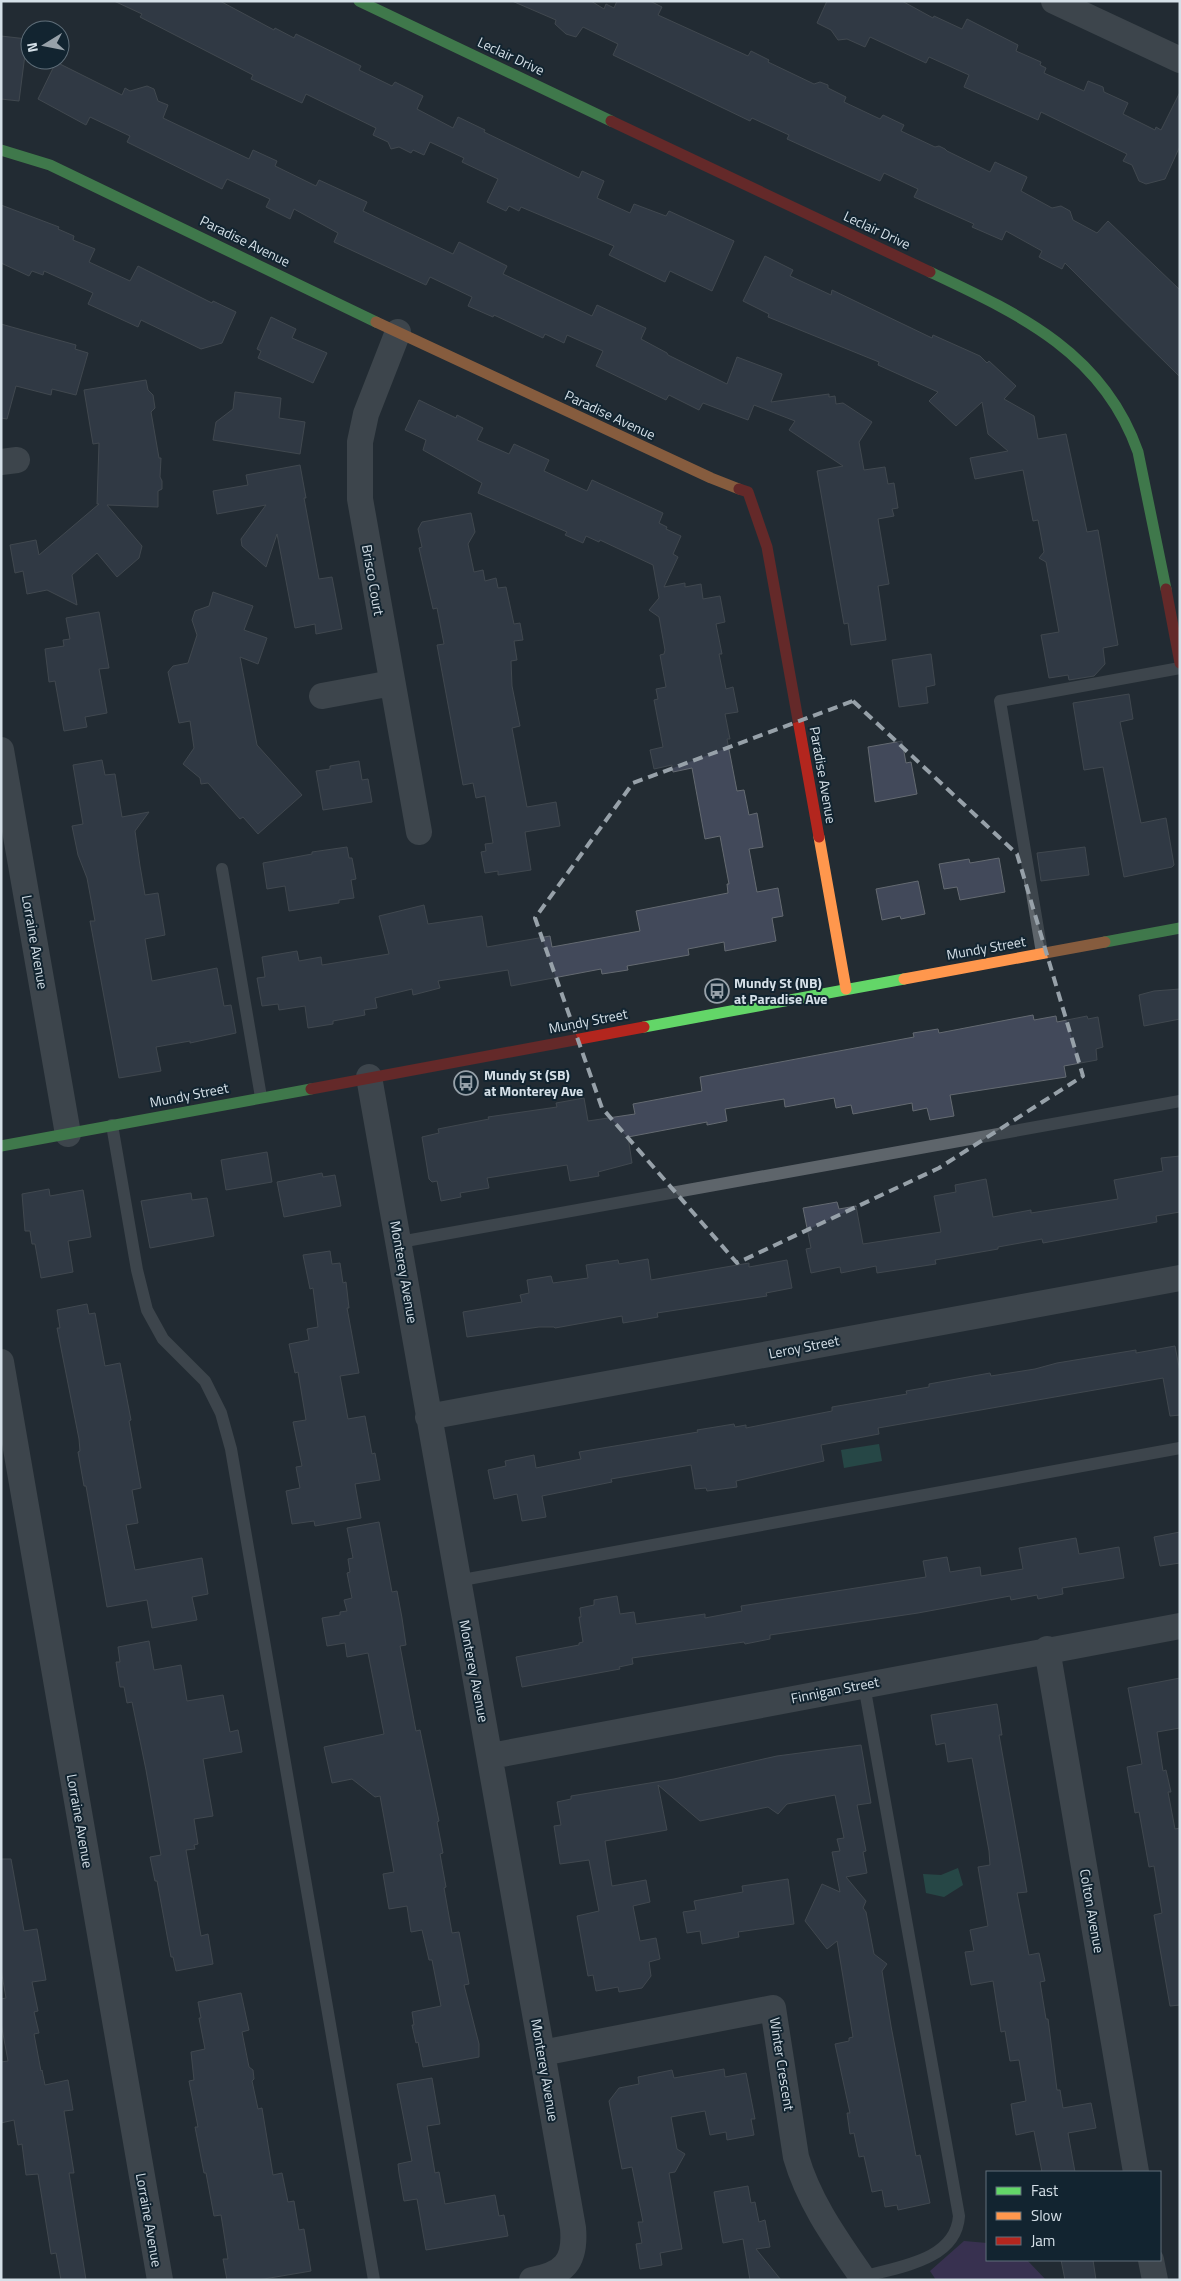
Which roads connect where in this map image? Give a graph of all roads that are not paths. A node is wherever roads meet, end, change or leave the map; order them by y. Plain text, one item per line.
1 (359, 1) edge
2 (1054, 1) edge
3 (1180, 60) edge
4 (1, 150) edge
5 (398, 332) junction
6 (1174, 601) edge
7 (1180, 663) edge
8 (1180, 668) edge
9 (392, 683) junction
10 (322, 696) dead end
11 (1, 750) edge
12 (419, 832) dead end
13 (222, 869) dead end
14 (1180, 928) edge
15 (1042, 953) junction
16 (846, 989) junction
17 (369, 1077) junction
18 (261, 1097) junction
19 (1180, 1101) edge
20 (112, 1125) junction
21 (68, 1134) junction
22 (1, 1146) edge
23 (400, 1242) junction
24 (1180, 1278) edge
25 (1, 1362) edge
26 (428, 1417) junction
27 (1180, 1448) edge
28 (457, 1581) junction
29 (1180, 1626) edge
30 (1047, 1649) junction
31 (864, 1685) junction
32 (491, 1756) junction
33 (542, 2053) junction
34 (1136, 2171) edge
35 (1151, 2261) edge
36 (862, 2277) joint
37 (160, 2280) edge
38 (374, 2280) edge
39 (532, 2280) edge
40 (1155, 2280) edge

1 - 6 street, Leclair Drive
2 - 3 street
4 - 5 street, Paradise Avenue
5 - 9 street, Brisco Court
5 - 16 street, Paradise Avenue
6 - 7 street, Leclair Drive
8 - 15 lane
9 - 10 street
9 - 12 street, Brisco Court
11 - 21 street, Lorraine Avenue
13 - 18 lane
14 - 15 street, Mundy Street
15 - 16 street, Mundy Street
16 - 17 street, Mundy Street
17 - 18 street, Mundy Street
17 - 23 street, Monterey Avenue
18 - 20 street, Mundy Street
19 - 23 lane
20 - 21 street, Mundy Street
20 - 38 lane
21 - 22 street, Mundy Street
23 - 26 street, Monterey Avenue
24 - 26 street, Leroy Street
25 - 37 street, Lorraine Avenue
26 - 28 street, Monterey Avenue
27 - 28 lane
28 - 32 street, Monterey Avenue
29 - 30 street, Finnigan Street
30 - 31 street, Finnigan Street
30 - 34 street, Colton Avenue
31 - 32 street, Finnigan Street
31 - 36 lane
32 - 33 street, Monterey Avenue
33 - 36 street, Winter Crescent
33 - 39 street, Monterey Avenue
35 - 40 street

